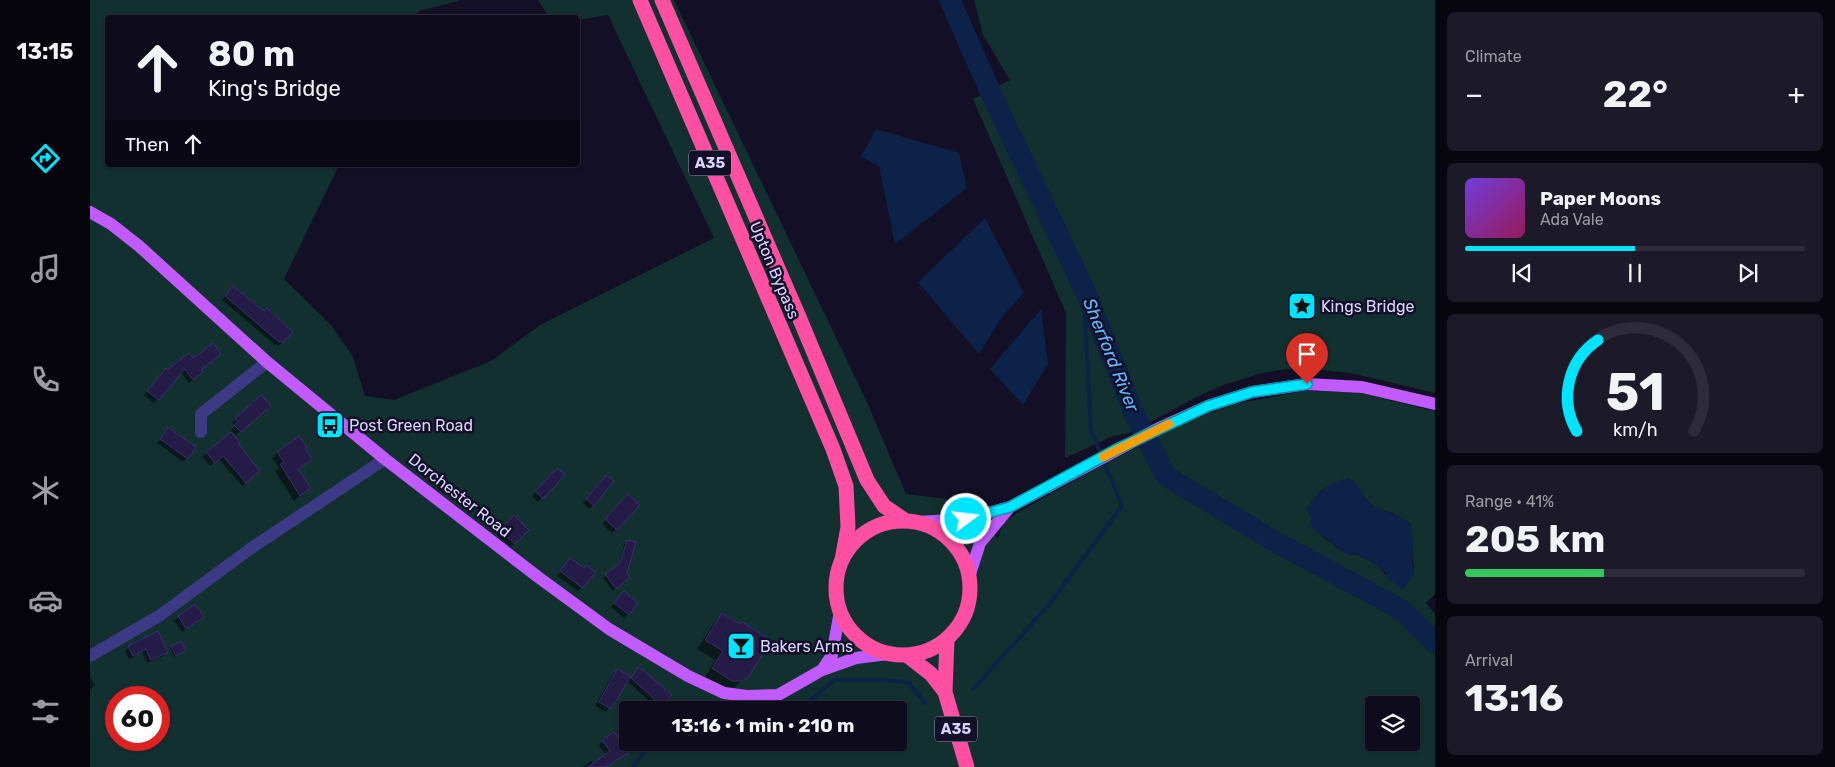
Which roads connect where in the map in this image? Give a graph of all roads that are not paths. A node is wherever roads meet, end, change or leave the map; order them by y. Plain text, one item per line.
1 (640, 0) edge
2 (662, 0) edge
3 (90, 212) edge
4 (267, 362) junction
5 (1435, 404) edge
6 (201, 432) dead end
7 (385, 459) junction
8 (1010, 507) junction
9 (913, 521) junction
10 (842, 560) junction
11 (970, 574) junction
12 (840, 611) junction
13 (947, 640) junction
14 (888, 654) junction
15 (90, 656) edge
16 (908, 656) junction
17 (822, 670) junction
18 (945, 692) junction
19 (967, 767) edge

1 - 10 highway, Upton Bypass / A35
2 - 9 highway, Upton Bypass / A35
3 - 4 main road, Dorchester Road
4 - 6 street
4 - 7 main road, Dorchester Road
5 - 8 main road
7 - 15 street
7 - 17 main road, Dorchester Road
8 - 9 main road
8 - 11 main road
9 - 10 highway
9 - 11 highway
10 - 12 highway
11 - 13 highway
12 - 14 highway
12 - 17 main road
13 - 16 highway
13 - 18 highway, A35
14 - 16 highway
14 - 17 main road, Dorchester Road
16 - 18 highway, A35
18 - 19 highway, A35

